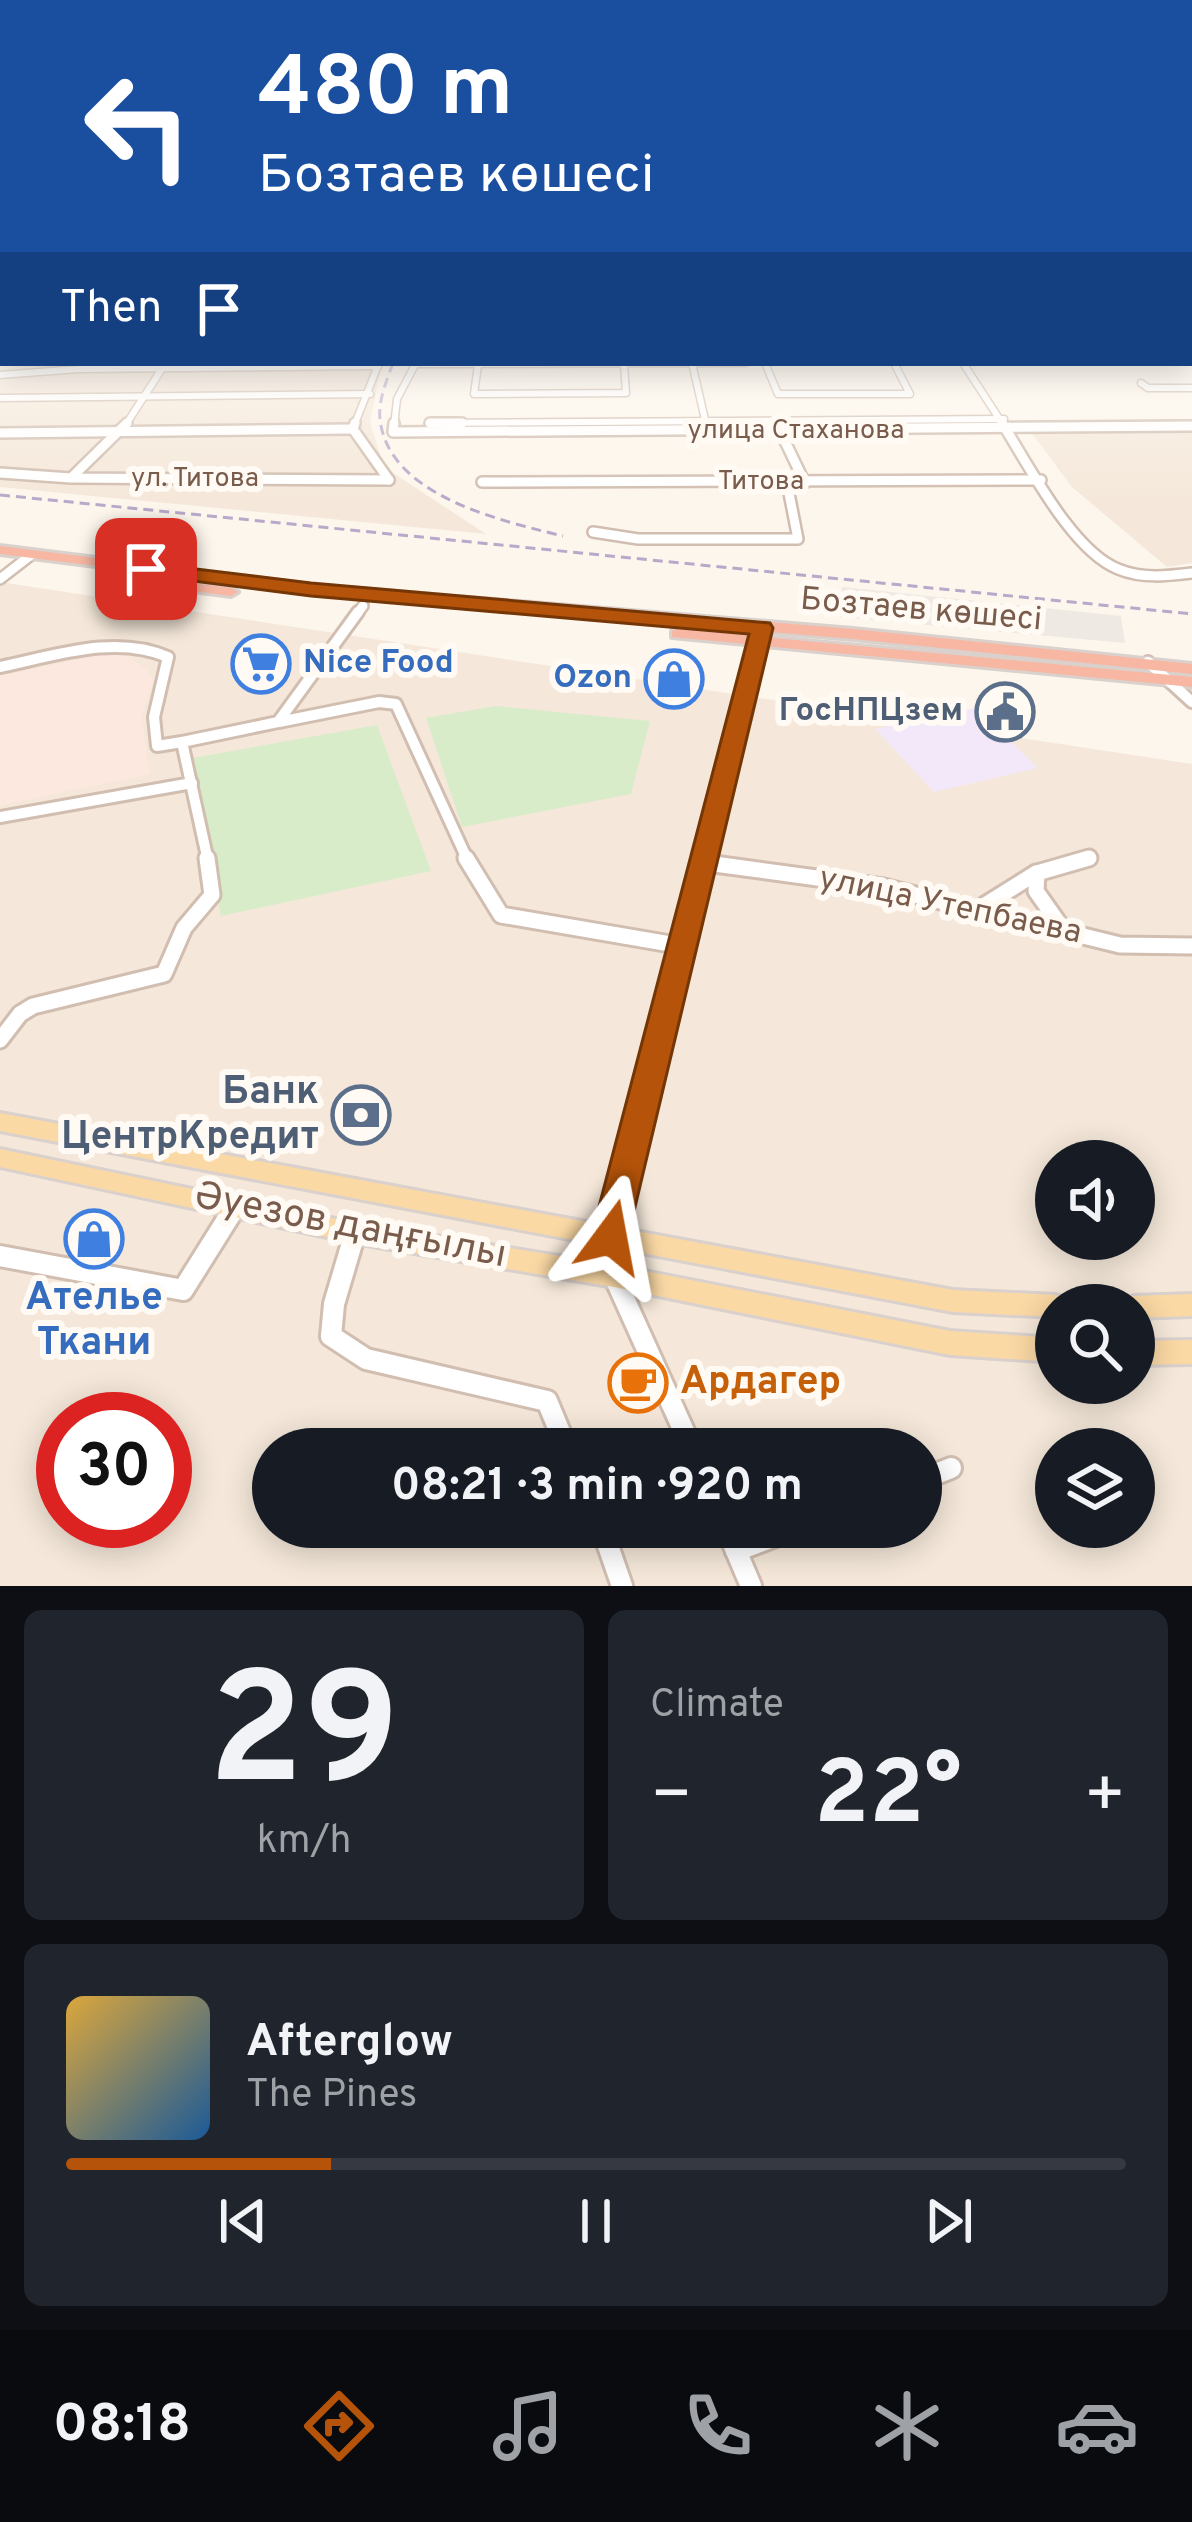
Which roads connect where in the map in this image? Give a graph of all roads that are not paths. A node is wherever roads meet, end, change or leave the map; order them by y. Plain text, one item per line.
1 (165, 366) edge
2 (377, 366) edge
3 (414, 366) edge
4 (478, 366) edge
5 (624, 366) edge
6 (693, 366) edge
7 (766, 366) edge
8 (896, 366) edge
9 (965, 366) edge
10 (0, 375) edge
11 (1142, 383) dead end
12 (1192, 388) edge
13 (370, 394) junction
14 (143, 396) junction
15 (0, 398) edge
16 (1004, 419) junction
17 (430, 423) dead end
18 (706, 426) junction
19 (1188, 426) edge
20 (353, 429) junction
21 (122, 431) junction
22 (781, 431) junction
23 (1010, 431) junction
24 (0, 433) edge
25 (1192, 436) edge
26 (0, 473) edge
27 (71, 478) junction
28 (1041, 480) junction
29 (482, 482) dead end
30 (805, 482) junction
31 (787, 483) junction
32 (593, 532) dead end
33 (0, 550) edge
34 (24, 560) junction
35 (0, 563) edge
36 (1192, 572) edge
37 (0, 580) edge
38 (363, 606) junction
39 (761, 634) junction
40 (1148, 662) junction
41 (0, 667) edge
42 (1192, 669) edge
43 (1164, 679) junction
44 (1192, 682) edge
45 (1192, 702) edge
46 (278, 722) junction
47 (182, 742) junction
48 (192, 784) junction
49 (0, 817) edge
50 (1089, 858) dead end
51 (707, 862) junction
52 (1036, 873) junction
53 (976, 910) junction
54 (1062, 928) junction
55 (682, 946) junction
56 (1192, 946) edge
57 (0, 1040) edge
58 (0, 1122) edge
59 (0, 1158) edge
60 (236, 1206) junction
61 (355, 1233) junction
62 (611, 1237) junction
63 (0, 1256) edge
64 (614, 1276) junction
65 (1035, 1305) edge
66 (1192, 1305) edge
67 (1155, 1306) edge
68 (1035, 1349) edge
69 (1192, 1352) edge
70 (1155, 1353) edge
71 (558, 1428) edge
72 (683, 1428) edge
73 (951, 1468) dead end
74 (942, 1472) edge
75 (609, 1548) edge
76 (735, 1548) edge
77 (744, 1548) edge
78 (736, 1551) junction
79 (622, 1586) edge
80 (752, 1586) edge

1 - 10 street
1 - 14 street
2 - 13 street
3 - 18 street, улица Стаханова
4 - 5 street
6 - 18 street
7 - 8 street
9 - 16 street
11 - 12 street
13 - 14 street
13 - 20 street
14 - 15 street
14 - 21 street
16 - 18 street
16 - 23 street
17 - 18 street
18 - 22 street, улица Стаханова
19 - 23 street, улица Стаханова
19 - 25 street
20 - 21 street
20 - 27 street, ул. Титова
21 - 24 street
21 - 27 street
22 - 23 street, улица Стаханова
22 - 30 street
23 - 28 street
26 - 27 street, ул. Титова
28 - 30 street, Титова
28 - 36 street
29 - 31 street, Титова
30 - 31 street, Титова
31 - 32 street
33 - 34 highway, Бозтаев көшесі
34 - 35 highway, Бозтаев көшесі
34 - 37 street
34 - 38 highway, Бозтаев көшесі
34 - 39 highway, Бозтаев көшесі
38 - 39 highway, Бозтаев көшесі
38 - 46 street
39 - 40 highway, Бозтаев көшесі
39 - 43 highway, Бозтаев көшесі
39 - 51 street
40 - 42 highway, Бозтаев көшесі
40 - 43 street
41 - 47 street
43 - 44 highway, Бозтаев көшесі
43 - 45 street
46 - 47 street
46 - 55 street
47 - 48 street
48 - 49 street
48 - 57 street
50 - 52 street
51 - 53 street, улица Утепбаева
51 - 55 street
52 - 53 street
52 - 54 street
53 - 54 street, улица Утепбаева
54 - 56 street, улица Утепбаева
55 - 62 street
58 - 62 main road, Әуезов даңғылы
59 - 60 main road, Әуезов даңғылы
60 - 61 main road, Әуезов даңғылы
60 - 63 street
61 - 64 main road, Әуезов даңғылы
61 - 71 street
62 - 64 street
62 - 65 main road, Әуезов даңғылы
64 - 68 main road, Әуезов даңғылы
64 - 72 street
66 - 67 main road
69 - 70 main road
73 - 74 street
75 - 79 street
76 - 78 street
77 - 78 street
78 - 80 street

